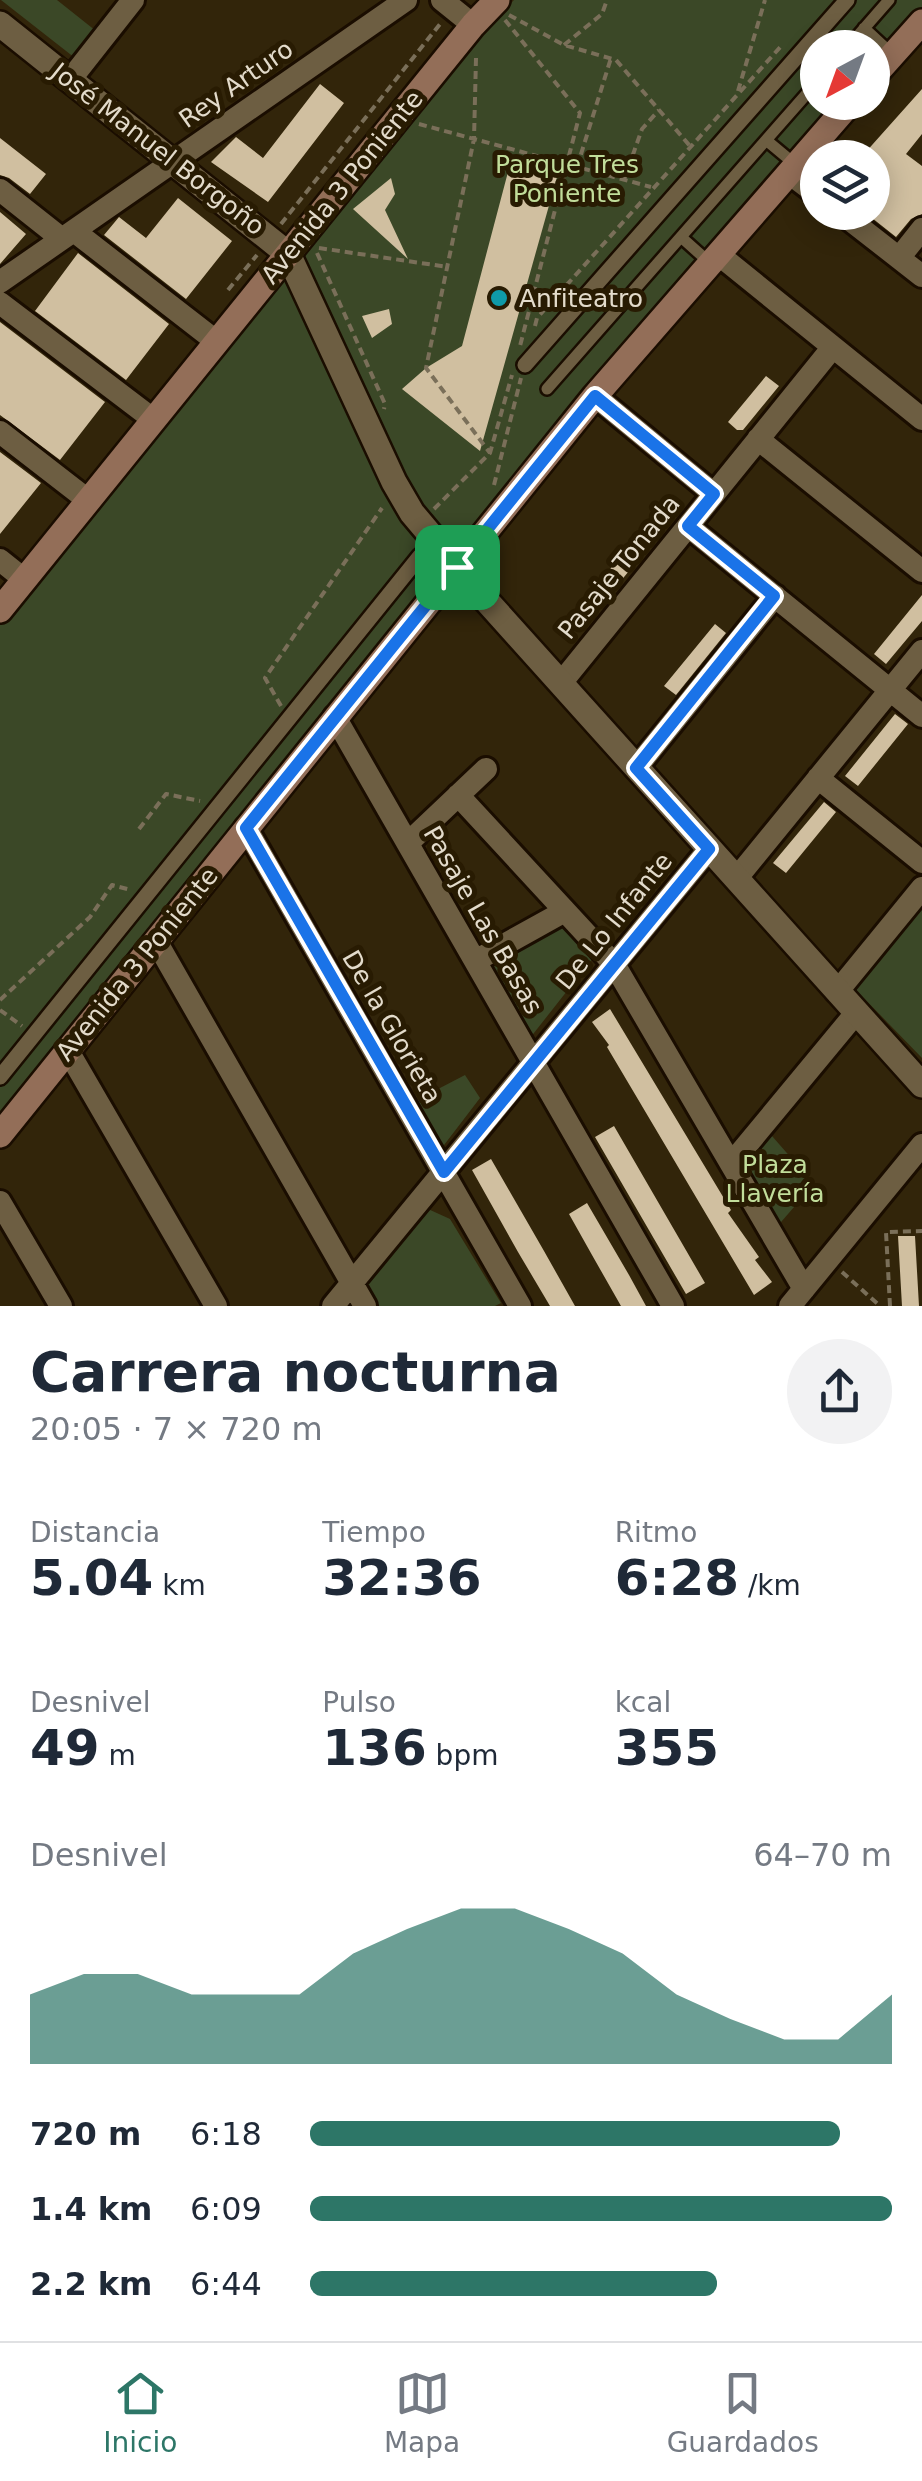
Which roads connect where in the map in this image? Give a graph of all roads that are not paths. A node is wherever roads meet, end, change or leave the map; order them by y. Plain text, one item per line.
1 (133, 0) edge
2 (406, 0) edge
3 (847, 0) edge
4 (889, 0) edge
5 (447, 4) edge
6 (504, 12) edge
7 (0, 24) edge
8 (473, 25) junction
9 (864, 28) joint
10 (919, 30) edge
11 (893, 55) junction
12 (890, 58) edge
13 (70, 80) junction
14 (800, 101) edge
15 (835, 120) edge
16 (766, 140) junction
17 (174, 161) junction
18 (792, 169) junction
19 (800, 177) edge
20 (0, 190) edge
21 (922, 228) edge
22 (863, 230) edge
23 (68, 235) junction
24 (681, 237) junction
25 (279, 246) junction
26 (714, 258) junction
27 (899, 258) junction
28 (922, 276) edge
29 (0, 282) edge
30 (0, 303) edge
31 (217, 342) junction
32 (833, 347) junction
33 (519, 360) road end
34 (547, 389) dead end
35 (595, 396) junction
36 (922, 419) edge
37 (154, 420) junction
38 (0, 432) edge
39 (758, 439) junction
40 (714, 494) junction
41 (88, 501) junction
42 (688, 526) junction
43 (420, 556) dead end
44 (0, 560) edge
45 (457, 567) junction
46 (922, 571) edge
47 (25, 580) junction
48 (774, 596) junction
49 (0, 610) edge
50 (922, 650) edge
51 (561, 683) junction
52 (890, 690) junction
53 (922, 716) edge
54 (336, 717) junction
55 (486, 768) dead end
56 (636, 768) junction
57 (818, 778) junction
58 (458, 795) junction
59 (246, 828) junction
60 (408, 844) junction
61 (709, 849) junction
62 (922, 862) edge
63 (736, 879) junction
64 (922, 888) edge
65 (565, 911) junction
66 (156, 941) junction
67 (475, 960) junction
68 (614, 964) junction
69 (836, 992) junction
70 (856, 1013) junction
71 (68, 1051) junction
72 (533, 1063) junction
73 (0, 1076) edge
74 (922, 1086) edge
75 (0, 1135) edge
76 (922, 1145) edge
77 (731, 1164) junction
78 (444, 1172) junction
79 (0, 1202) edge
80 (352, 1283) junction
81 (797, 1297) edge
82 (60, 1306) edge
83 (216, 1306) edge
84 (333, 1306) edge
85 (366, 1306) edge
86 (520, 1306) edge
87 (673, 1306) edge

1 - 13 street
2 - 17 street, Rey Arturo
3 - 33 street
4 - 9 lane
5 - 8 street
6 - 8 main road, Avenida 3 Poniente
7 - 13 street, José Manuel Borgoño
8 - 25 main road, Avenida 3 Poniente
9 - 11 lane
10 - 11 main road
11 - 12 main road
13 - 17 street, José Manuel Borgoño
14 - 16 lane
15 - 18 main road, Avenida 3 Poniente
16 - 18 lane
16 - 24 lane
17 - 23 street, Rey Arturo
17 - 25 street, José Manuel Borgoño
18 - 19 street
18 - 26 main road, Avenida 3 Poniente
20 - 23 street
21 - 27 street
22 - 27 street
23 - 29 street, Rey Arturo
23 - 31 street
24 - 26 lane
24 - 34 lane
25 - 31 main road, Avenida 3 Poniente
25 - 45 street, José Manuel Borgoño
26 - 32 street
26 - 35 main road, Avenida 3 Poniente
27 - 28 street
30 - 37 street
31 - 37 main road, Avenida 3 Poniente
32 - 36 street
32 - 39 street, Pasaje Tonada
35 - 40 street
35 - 45 main road, Avenida 3 Poniente
37 - 41 main road, Avenida 3 Poniente
38 - 41 street
39 - 40 street, Pasaje Tonada
39 - 46 street
40 - 42 street, Pasaje Tonada
41 - 47 main road, Avenida 3 Poniente
42 - 48 street
42 - 51 street, Pasaje Tonada
43 - 73 street
44 - 47 street
45 - 51 street, José Manuel Borgoño
45 - 54 main road, Avenida 3 Poniente
47 - 49 main road, Avenida 3 Poniente
48 - 52 street
48 - 56 street
50 - 52 street
51 - 56 street, José Manuel Borgoño
52 - 53 street
52 - 57 street
54 - 59 main road, Avenida 3 Poniente
54 - 60 street, Pasaje Las Basas
55 - 58 street
56 - 61 street, José Manuel Borgoño
57 - 62 street
57 - 63 street
58 - 60 street
58 - 65 street
59 - 66 main road, Avenida 3 Poniente
59 - 78 street, De la Glorieta
60 - 67 street, Pasaje Las Basas
61 - 63 street, José Manuel Borgoño
61 - 68 street, De Lo Infante
63 - 69 street, José Manuel Borgoño
64 - 69 street
65 - 67 street
65 - 68 street
66 - 71 main road, Avenida 3 Poniente
66 - 80 street
67 - 72 street, Pasaje Las Basas
68 - 72 street, De Lo Infante
68 - 77 street
69 - 70 street, José Manuel Borgoño
70 - 74 street, José Manuel Borgoño
70 - 77 street
71 - 75 main road, Avenida 3 Poniente
71 - 83 street
72 - 78 street, De Lo Infante
72 - 87 street, Pasaje Las Basas
76 - 81 street
77 - 81 street
78 - 80 street, De Lo Infante
78 - 86 street, De la Glorieta
79 - 82 street
80 - 84 street, De Lo Infante
80 - 85 street

